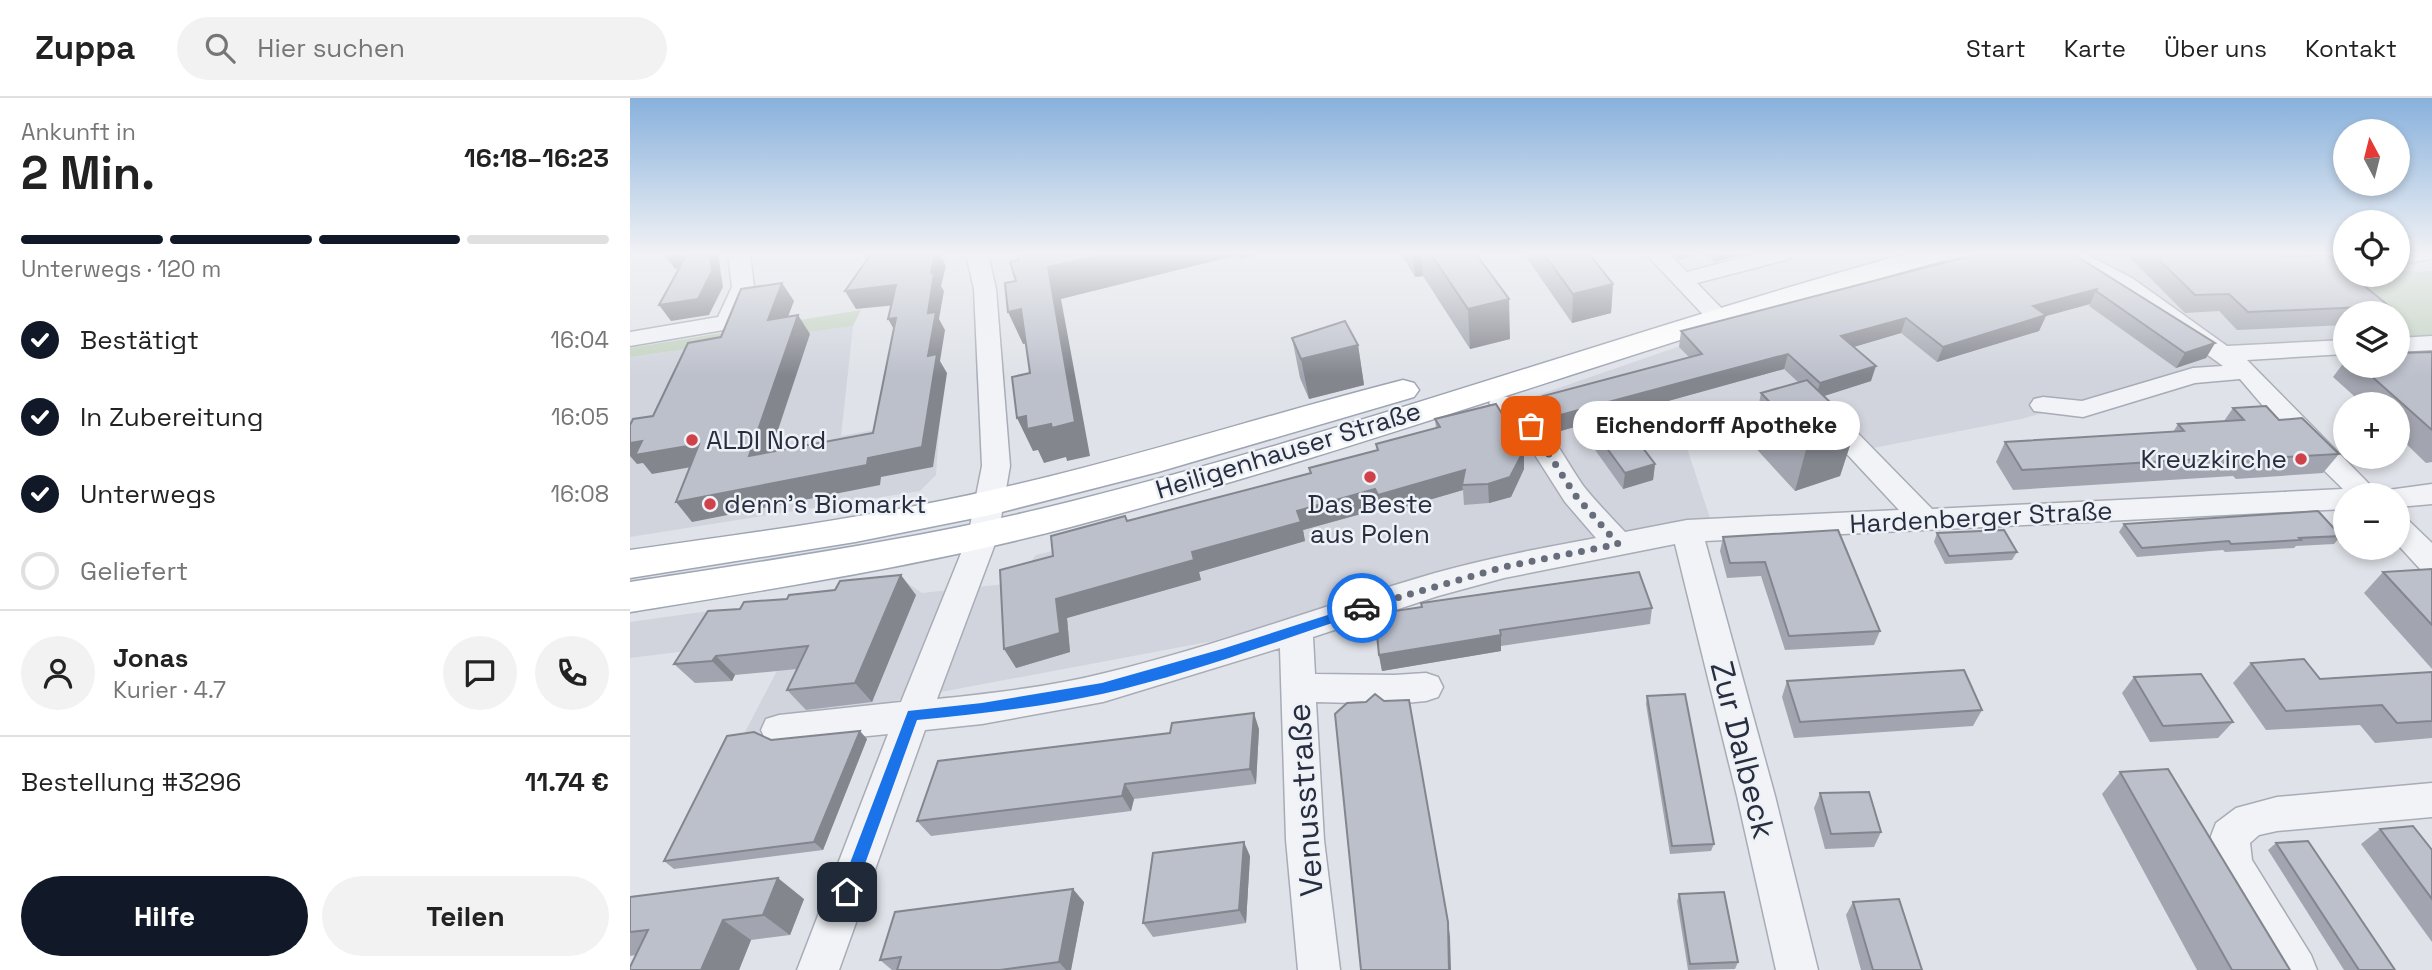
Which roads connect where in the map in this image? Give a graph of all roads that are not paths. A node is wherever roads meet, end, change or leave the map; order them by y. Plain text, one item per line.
1 (740, 295) edge
2 (995, 295) edge
3 (1696, 295) edge
4 (1710, 295) edge
5 (1720, 295) edge
6 (1728, 295) edge
7 (2140, 295) edge
8 (1701, 300) junction
9 (630, 339) edge
10 (2432, 343) edge
11 (2410, 344) edge
12 (2333, 348) edge
13 (2219, 354) junction
14 (2246, 371) junction
15 (1502, 403) dead end
16 (2043, 405) dead end
17 (1828, 418) edge
18 (2353, 483) edge
19 (2432, 494) edge
20 (2410, 495) edge
21 (2333, 500) edge
22 (986, 519) junction
23 (1925, 520) junction
24 (1687, 531) junction
25 (2410, 539) edge
26 (1618, 544) junction
27 (2432, 562) edge
28 (630, 564) edge
29 (630, 597) edge
30 (1296, 629) junction
31 (1426, 687) dead end
32 (1298, 689) junction
33 (913, 715) junction
34 (779, 730) dead end
35 (2432, 800) edge
36 (2392, 804) junction
37 (2418, 839) edge
38 (818, 970) edge
39 (1319, 970) edge
40 (1797, 970) edge
41 (2295, 970) edge

1 - 9 street
2 - 22 street
3 - 8 street
4 - 8 street
5 - 8 main road, Heiligenhauser Straße
6 - 8 main road, Heiligenhauser Straße
7 - 13 street
8 - 22 main road, Heiligenhauser Straße
10 - 11 street
12 - 13 street
13 - 14 street
14 - 16 street
14 - 18 street
15 - 26 street
17 - 23 street
19 - 20 street
21 - 23 street, Hardenberger Straße
22 - 28 main road, Heiligenhauser Straße
22 - 29 main road, Heiligenhauser Straße
22 - 33 street
23 - 24 street, Hardenberger Straße
24 - 26 street, Hardenberger Straße
24 - 40 street, Zur Dalbeck
25 - 27 street
26 - 30 street, Hardenberger Straße
30 - 32 street, Venusstraße
30 - 33 street, Hardenberger Straße
31 - 32 street
32 - 39 street, Venusstraße
33 - 34 street, Hardenberger Straße
33 - 38 street
35 - 36 street
36 - 37 street
36 - 41 street

